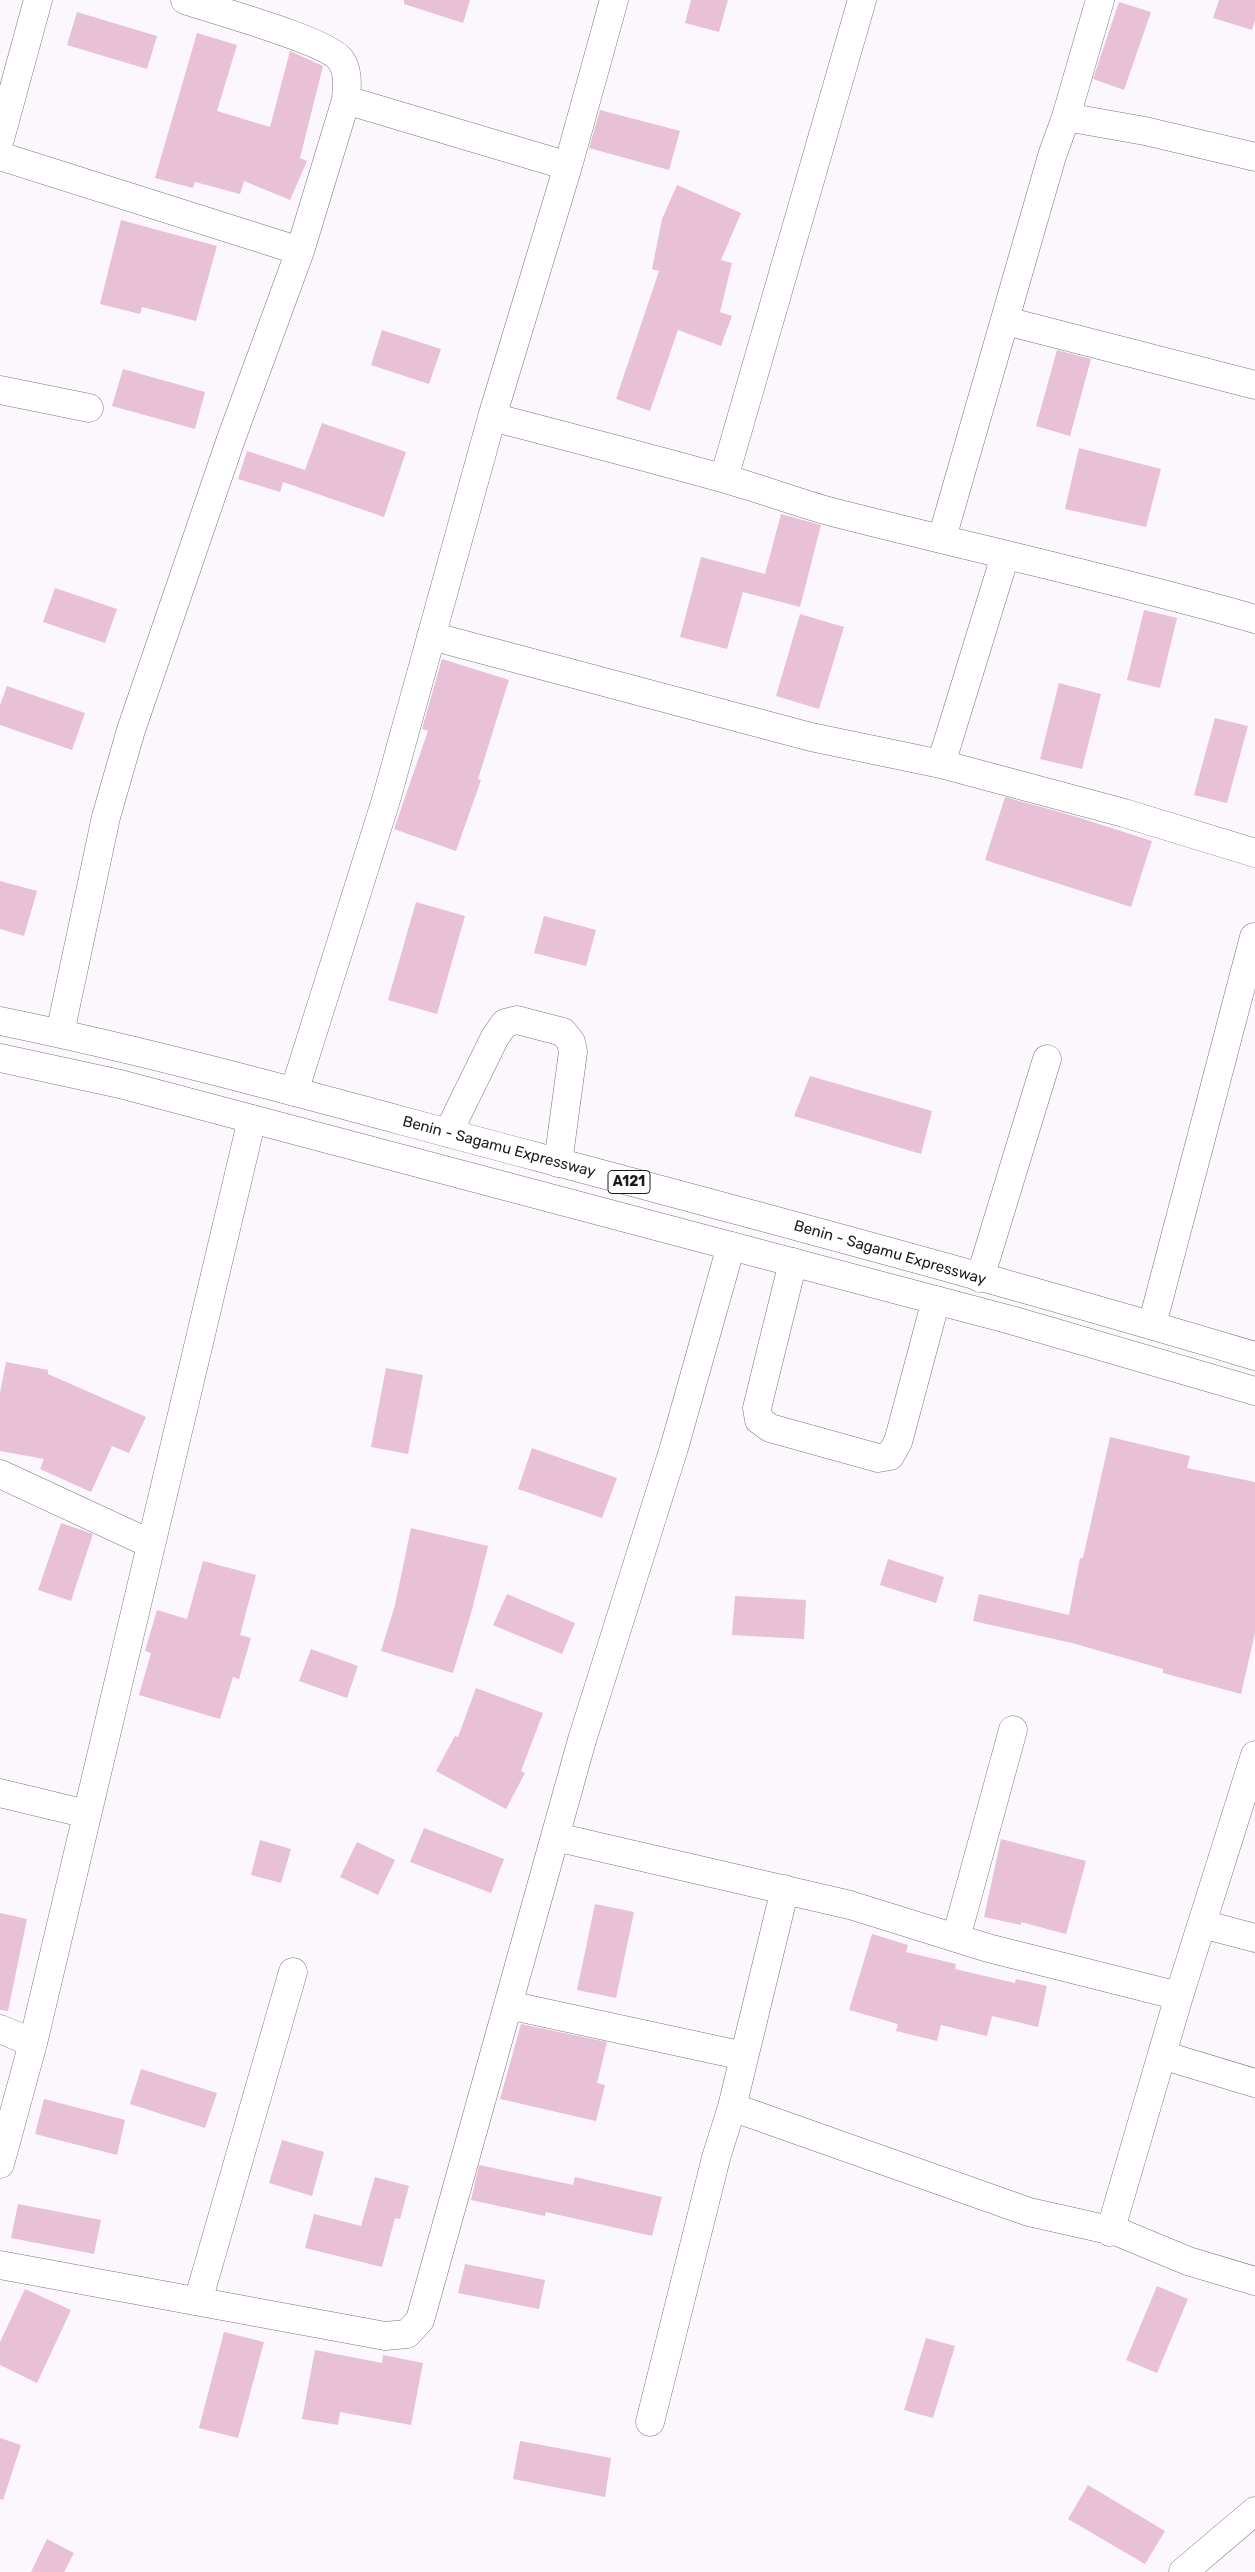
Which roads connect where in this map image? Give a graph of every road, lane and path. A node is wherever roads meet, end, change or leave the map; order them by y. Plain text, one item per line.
1 (38, 0) edge
2 (185, 0) edge
3 (614, 0) edge
4 (862, 0) edge
5 (1100, 0) edge
6 (346, 100) junction
7 (1066, 117) junction
8 (0, 139) edge
9 (0, 156) edge
10 (1255, 157) edge
11 (568, 166) junction
12 (300, 251) junction
13 (1006, 321) junction
14 (1255, 385) edge
15 (0, 390) edge
16 (88, 408) dead end
17 (492, 417) junction
18 (724, 478) junction
19 (942, 538) junction
20 (1005, 556) junction
21 (1255, 618) edge
22 (431, 636) junction
23 (941, 764) junction
24 (1255, 853) edge
25 (1254, 937) edge
26 (0, 1021) edge
27 (60, 1033) junction
28 (0, 1058) edge
29 (1047, 1059) dead end
30 (294, 1092) junction
31 (252, 1119) junction
32 (448, 1133) junction
33 (558, 1163) junction
34 (731, 1246) junction
35 (793, 1262) junction
36 (980, 1278) junction
37 (936, 1300) junction
38 (1152, 1325) junction
39 (1255, 1356) edge
40 (1255, 1391) edge
41 (0, 1474) edge
42 (151, 1544) junction
43 (1013, 1730) dead end
44 (1255, 1755) edge
45 (0, 1792) edge
46 (87, 1814) junction
47 (556, 1837) junction
48 (785, 1889) junction
49 (1202, 1924) junction
50 (956, 1938) junction
51 (1255, 1938) edge
52 (293, 1972) dead end
53 (1179, 1996) junction
54 (508, 2005) junction
55 (0, 2029) edge
56 (33, 2043) junction
57 (1162, 2055) junction
58 (744, 2056) junction
59 (1255, 2083) edge
60 (732, 2107) junction
61 (0, 2164) edge
62 (1110, 2232) junction
63 (0, 2265) edge
64 (1255, 2281) edge
65 (198, 2301) junction
66 (650, 2422) dead end
67 (1255, 2511) edge
68 (1184, 2572) edge

1 - 8 main road
2 - 6 main road
3 - 11 main road
4 - 18 main road
5 - 7 main road
6 - 11 main road
6 - 12 main road
7 - 10 main road
7 - 13 main road
9 - 12 main road
11 - 17 main road
12 - 27 main road
13 - 14 main road
13 - 19 main road
15 - 16 main road
17 - 18 main road
17 - 22 main road
18 - 19 main road
19 - 20 main road
20 - 21 main road
20 - 23 main road
22 - 23 main road
22 - 30 main road
23 - 24 main road
25 - 38 main road
26 - 27 main road, Benin - Sagamu Expressway / A121
27 - 30 main road, Benin - Sagamu Expressway / A121
28 - 31 main road, A121
29 - 36 main road
30 - 32 main road, Benin - Sagamu Expressway / A121
31 - 34 main road, A121
31 - 42 main road
32 - 33 main road, Benin - Sagamu Expressway / A121
32 - 33 main road
33 - 36 main road, Benin - Sagamu Expressway / A121
34 - 35 main road, A121
34 - 47 main road
35 - 37 main road, A121
35 - 37 main road
36 - 38 main road, Benin - Sagamu Expressway / A121
37 - 40 main road, A121
38 - 39 main road, Benin - Sagamu Expressway / A121
41 - 42 main road
42 - 46 main road
43 - 50 main road
44 - 49 main road
45 - 46 main road
46 - 56 main road
47 - 48 main road
47 - 54 main road
48 - 50 main road
48 - 58 main road
49 - 51 main road
49 - 53 main road
50 - 53 main road
52 - 65 main road
53 - 57 main road
54 - 58 main road
54 - 65 main road
55 - 56 main road
56 - 61 main road
57 - 59 main road
57 - 62 main road
58 - 60 main road
60 - 62 main road
60 - 66 main road
62 - 64 main road
63 - 65 main road
67 - 68 main road

